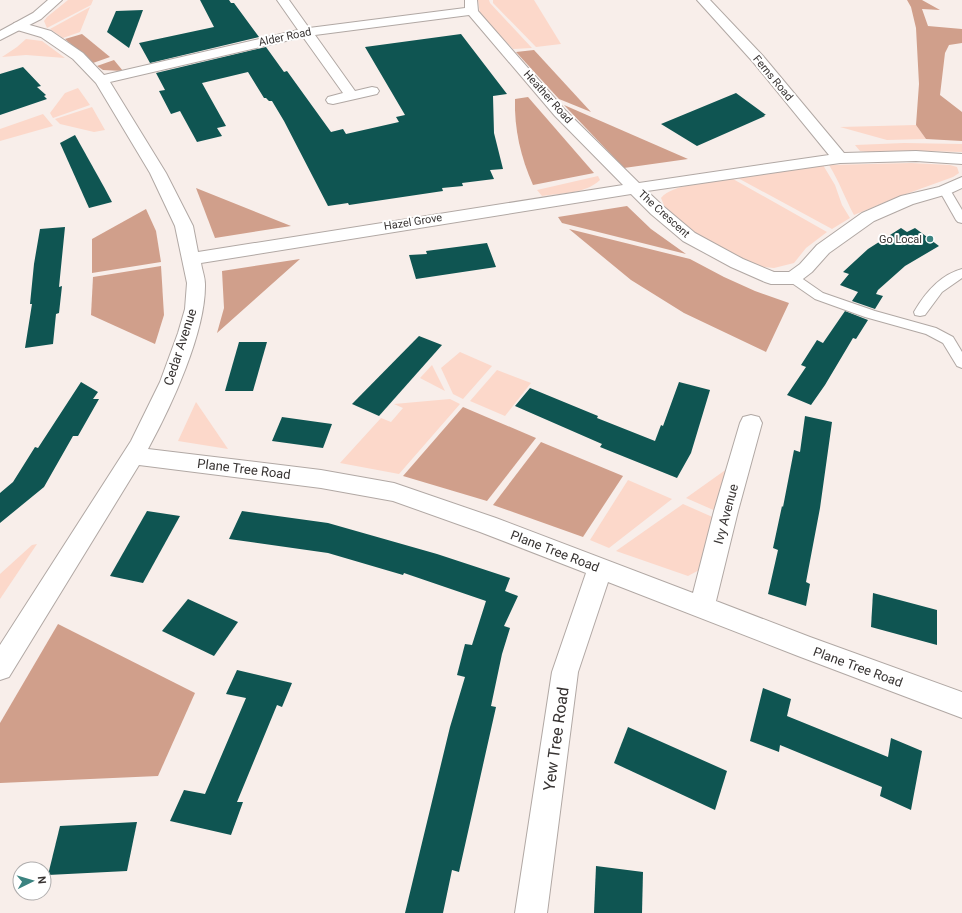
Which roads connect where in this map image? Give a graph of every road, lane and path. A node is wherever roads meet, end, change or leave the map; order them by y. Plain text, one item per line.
1 (56, 0) edge
2 (283, 0) edge
3 (703, 0) edge
4 (472, 5) edge
5 (19, 26) junction
6 (306, 32) junction
7 (0, 36) edge
8 (101, 80) junction
9 (372, 91) dead end
10 (352, 96) junction
11 (333, 100) dead end
12 (840, 158) junction
13 (962, 159) edge
14 (962, 182) edge
15 (635, 188) junction
16 (945, 190) junction
17 (962, 220) edge
18 (191, 259) junction
19 (962, 273) edge
20 (793, 278) junction
21 (920, 312) dead end
22 (962, 362) edge
23 (751, 423) dead end
24 (133, 456) junction
25 (600, 569) junction
26 (702, 607) junction
27 (0, 668) edge
28 (962, 706) edge
29 (531, 913) edge

1 - 5 street
2 - 6 street
3 - 12 street, Ferns Road
4 - 6 street, Alder Road
4 - 15 street, Heather Road
5 - 7 street
5 - 8 street, Cedar Avenue
6 - 8 street, Alder Road
6 - 10 street
8 - 18 street, Cedar Avenue
9 - 10 street
10 - 11 street
12 - 13 street, The Crescent
12 - 15 street, The Crescent
14 - 16 street
15 - 18 street, Hazel Grove
15 - 20 street, The Crescent
16 - 17 lane
16 - 20 street
18 - 24 street, Cedar Avenue
19 - 21 lane
20 - 22 lane
23 - 26 street, Ivy Avenue
24 - 25 street, Plane Tree Road
24 - 27 street, Cedar Avenue
25 - 26 street, Plane Tree Road
25 - 29 street, Yew Tree Road
26 - 28 street, Plane Tree Road

